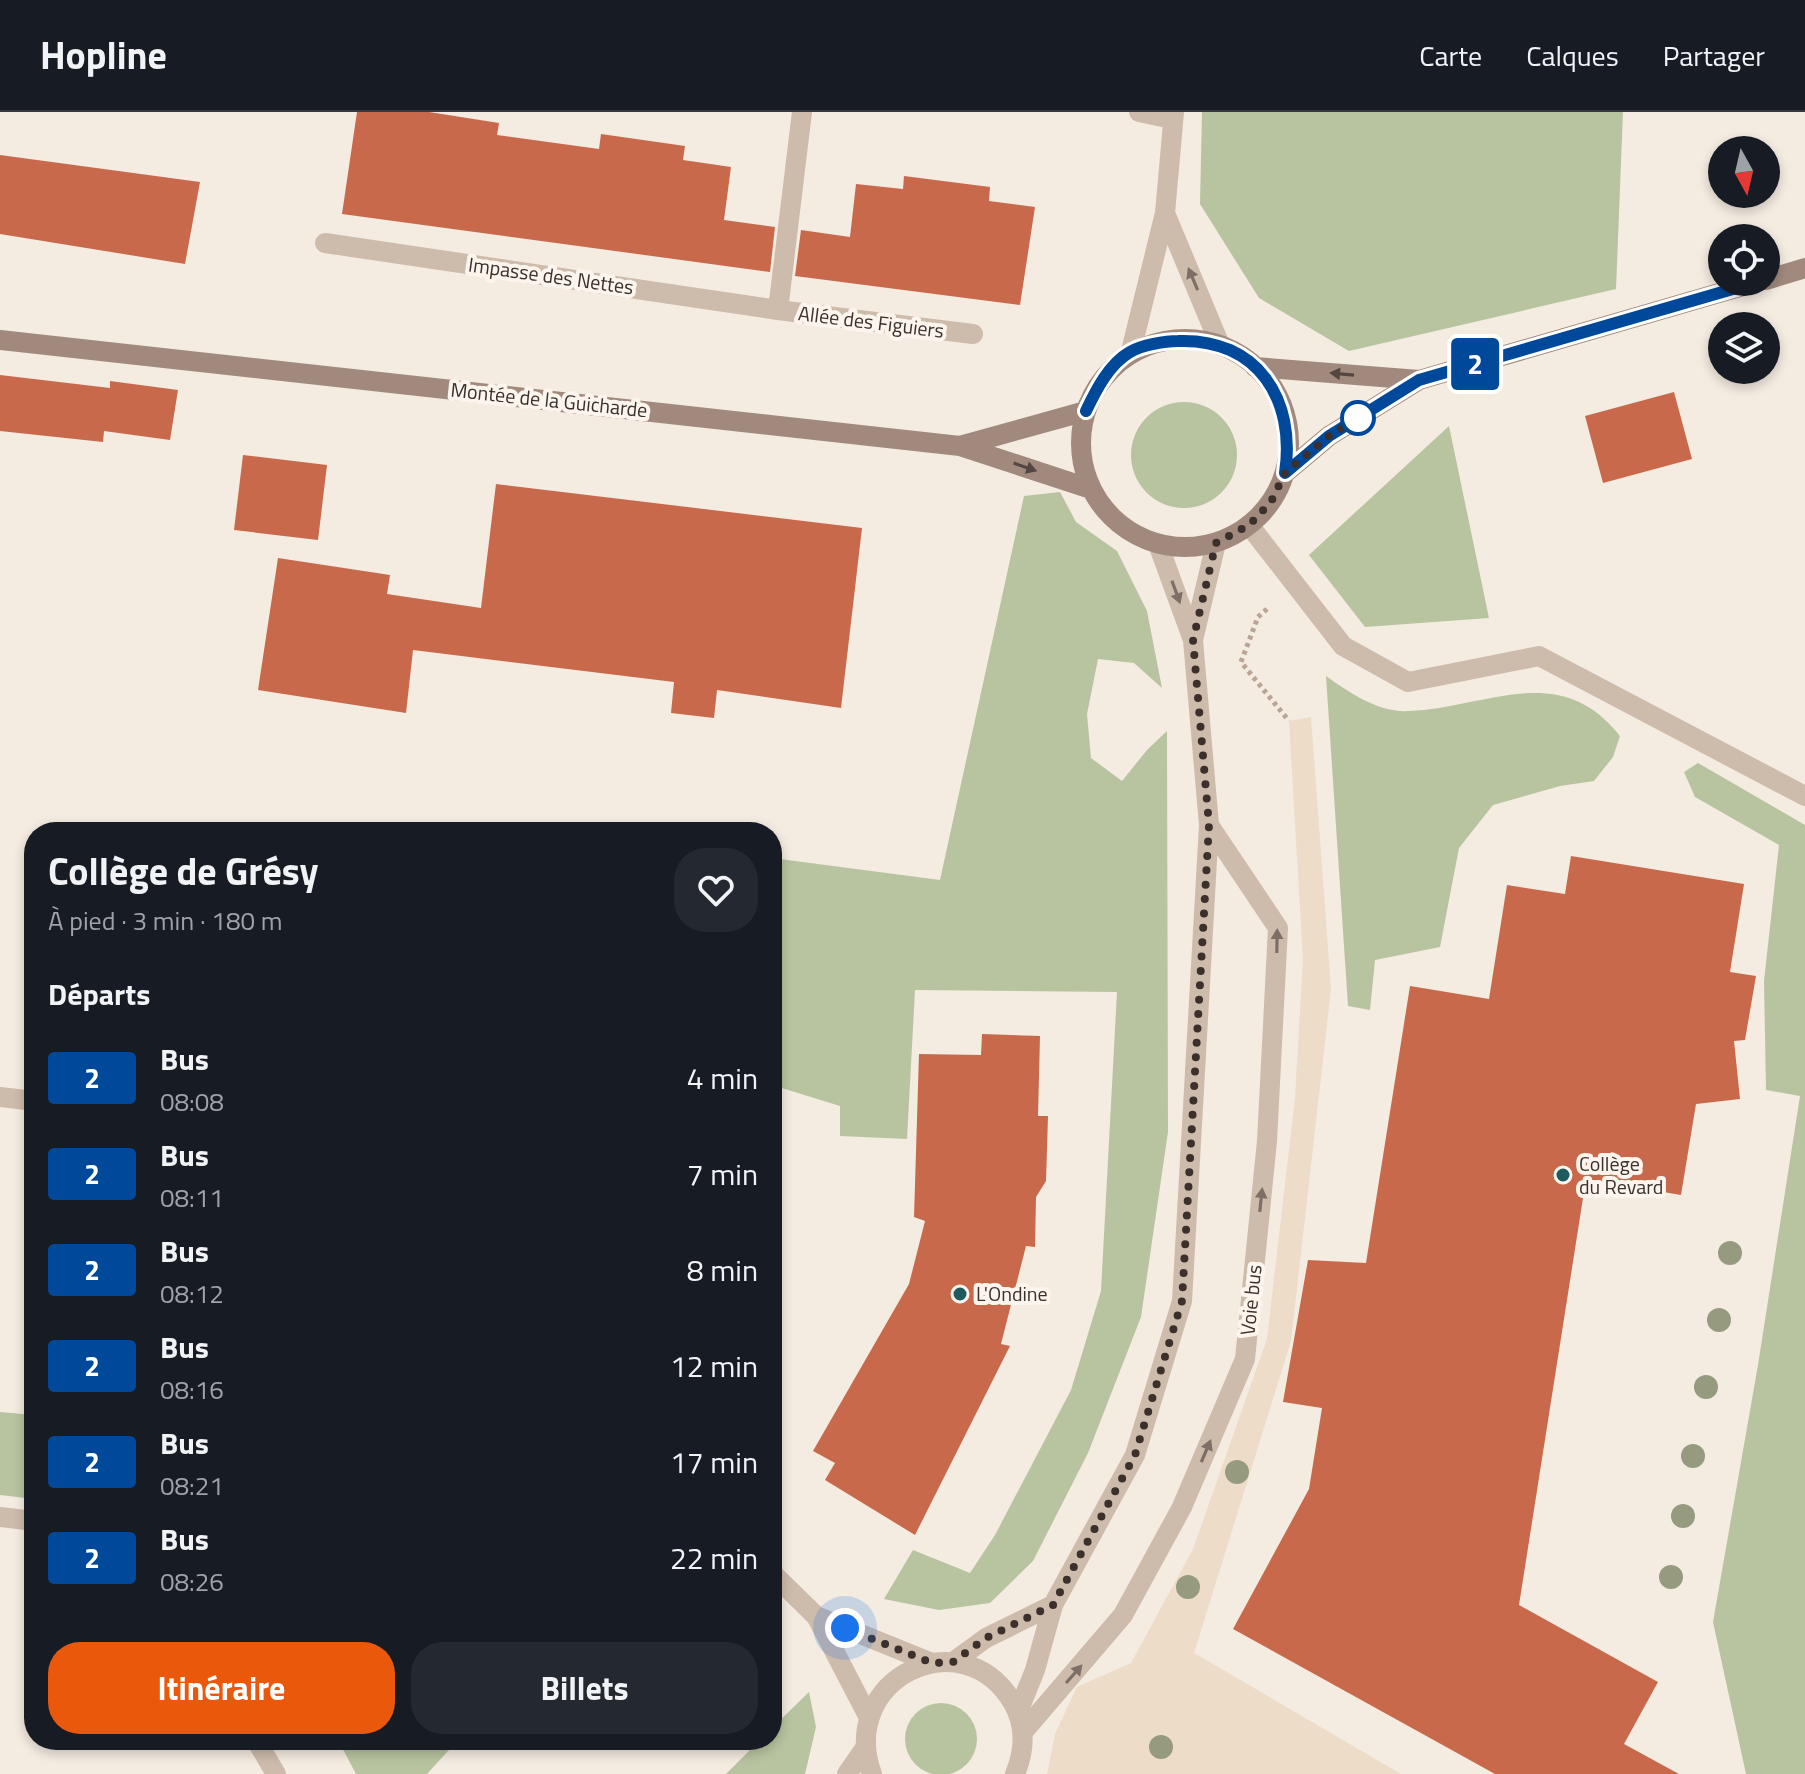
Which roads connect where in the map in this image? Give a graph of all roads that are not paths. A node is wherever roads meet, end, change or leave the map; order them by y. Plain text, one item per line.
1 (802, 112) edge
2 (1139, 112) edge
3 (1173, 115) edge
4 (1165, 213) junction
5 (325, 243) dead end
6 (1805, 268) edge
7 (1780, 276) edge
8 (1709, 296) edge
9 (778, 310) junction
10 (973, 334) dead end
11 (0, 340) edge
12 (1220, 345) junction
13 (1131, 351) junction
14 (1255, 367) junction
15 (1419, 380) junction
16 (1086, 411) junction
17 (960, 446) junction
18 (1285, 473) junction
19 (1091, 489) junction
20 (1249, 525) junction
21 (1216, 543) junction
22 (1158, 544) junction
23 (1193, 640) junction
24 (1805, 796) edge
25 (1209, 825) junction
26 (0, 1097) edge
27 (24, 1100) edge
28 (0, 1517) edge
29 (24, 1520) edge
30 (782, 1583) edge
31 (1053, 1605) junction
32 (816, 1616) junction
33 (953, 1662) junction
34 (932, 1663) junction
35 (868, 1716) junction
36 (1020, 1722) junction
37 (865, 1748) junction
38 (262, 1750) edge
39 (276, 1774) edge
40 (847, 1774) edge
41 (872, 1774) edge
42 (1015, 1774) edge

1 - 9 street, Allée des Figuiers
2 - 3 street
3 - 4 street
12 -> 4 street
4 - 13 street
5 - 9 street, Impasse des Nettes
6 - 7 main road
8 - 15 main road
9 - 10 street, Allée des Figuiers
11 - 17 main road, Montée de la Guicharde
12 - 13 main road
12 - 14 main road
13 - 16 main road
15 -> 14 main road
14 - 18 main road
15 - 18 main road
16 - 17 main road
16 - 19 main road
17 -> 19 main road, Montée de la Guicharde
18 - 20 main road
19 - 22 main road
20 - 21 main road
20 - 24 street
21 - 22 main road
21 - 23 street
22 -> 23 street
23 - 25 street
25 - 31 street
36 -> 25 street, Voie bus
26 - 27 street
28 - 29 street
30 - 32 street
31 - 33 street
31 - 36 street
32 - 34 street
32 - 35 street
33 - 34 street
33 - 36 street
34 - 35 street
35 - 37 street
36 - 42 street
37 - 40 street
37 - 41 street
38 - 39 street

